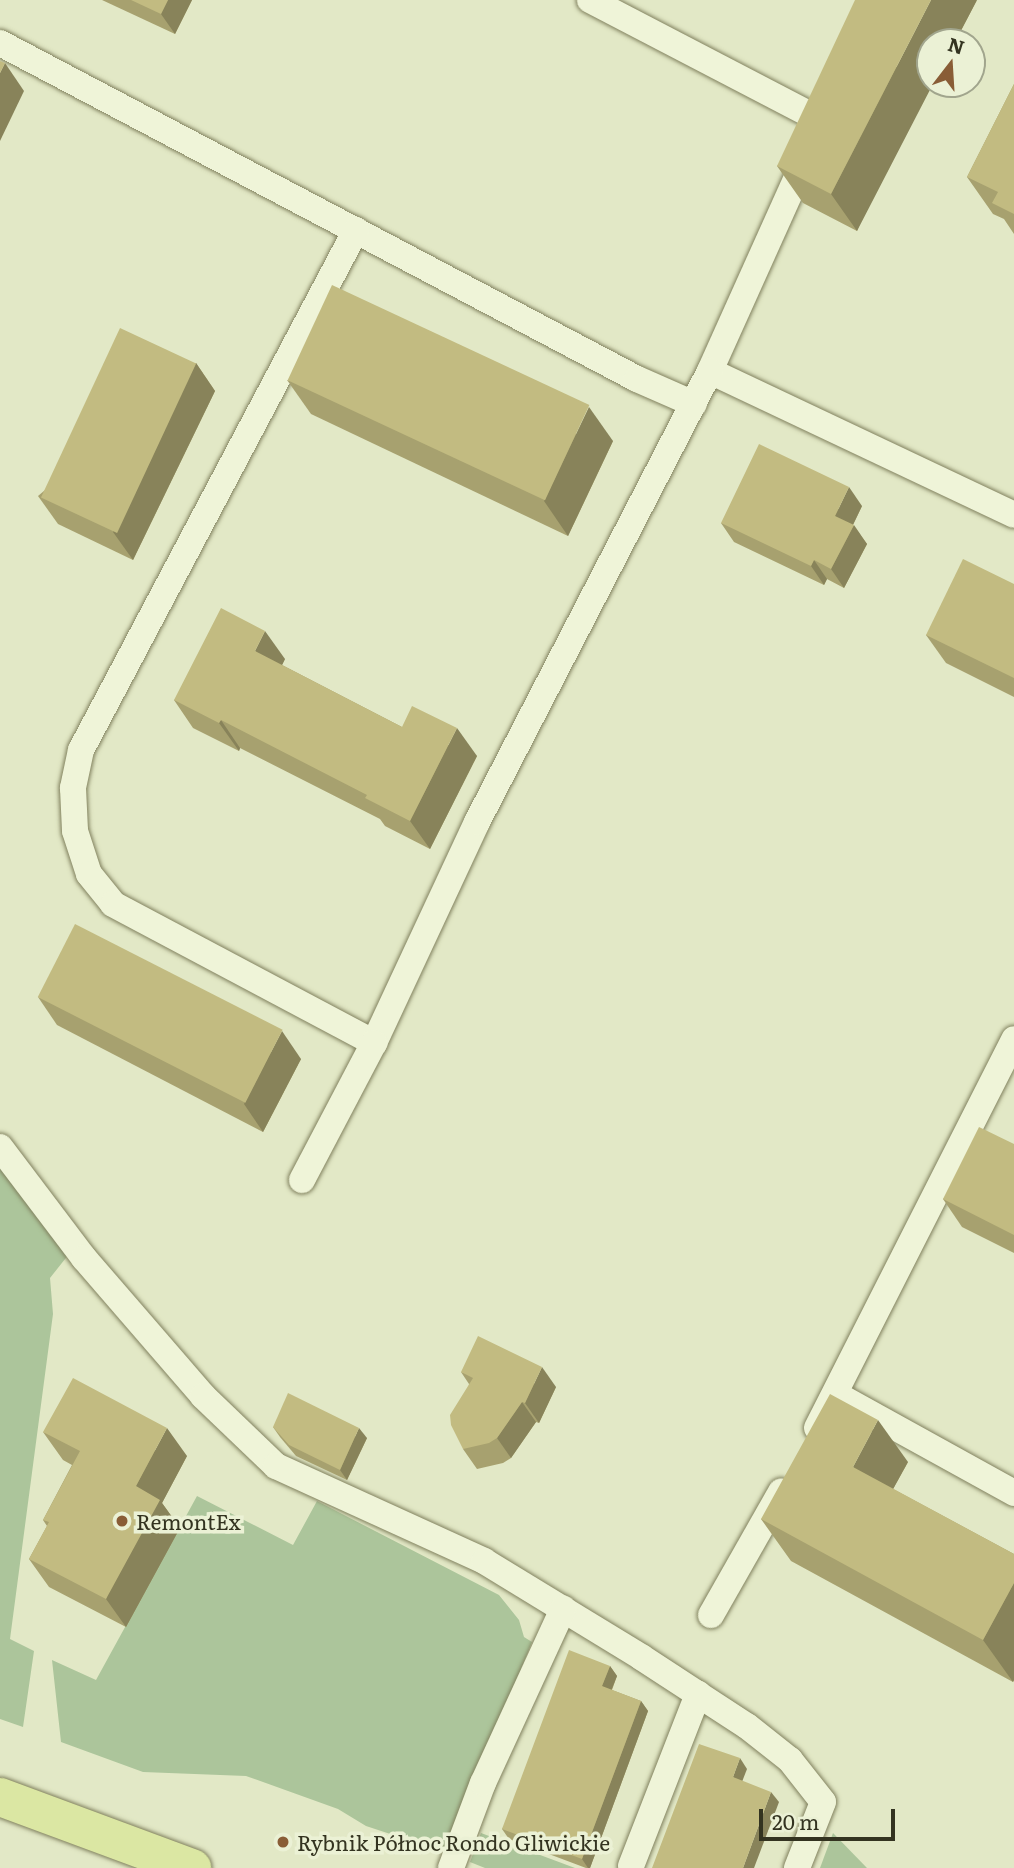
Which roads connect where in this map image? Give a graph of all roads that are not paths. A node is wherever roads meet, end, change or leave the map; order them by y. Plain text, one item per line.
1 (590, 0) edge
2 (0, 43) edge
3 (834, 97) edge
4 (822, 121) junction
5 (356, 230) junction
6 (710, 371) junction
7 (694, 404) junction
8 (1014, 515) edge
9 (1014, 1039) edge
10 (374, 1043) junction
11 (0, 1147) edge
12 (302, 1180) dead end
13 (835, 1394) junction
14 (1014, 1493) edge
15 (563, 1609) junction
16 (711, 1615) dead end
17 (698, 1694) junction
18 (0, 1797) edge
19 (631, 1866) dead end
20 (192, 1868) edge
21 (450, 1868) edge
22 (797, 1868) edge

1 - 4 lane
2 - 5 lane
3 - 4 lane
4 - 6 lane
5 - 7 lane
5 - 10 lane
6 - 7 lane
6 - 8 lane
7 - 10 lane
9 - 13 lane
10 - 12 lane
11 - 15 lane
13 - 14 lane
13 - 16 lane
15 - 17 lane
15 - 21 lane
17 - 19 lane
17 - 22 lane
18 - 20 main road

